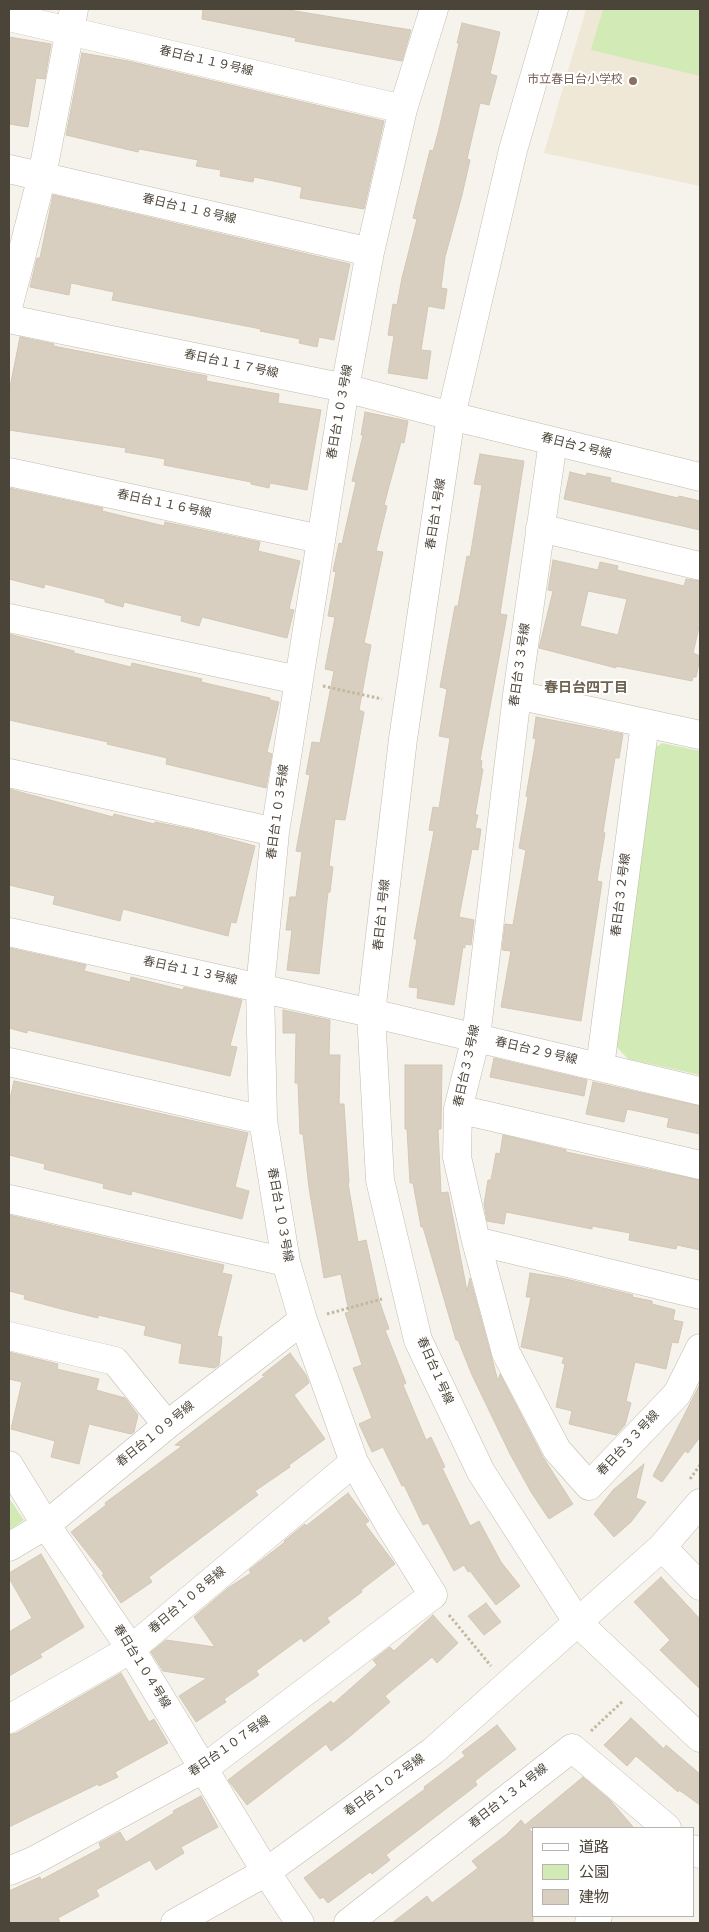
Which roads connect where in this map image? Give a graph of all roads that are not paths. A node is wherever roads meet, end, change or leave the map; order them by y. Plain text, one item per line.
1 (434, 9) edge
2 (554, 9) edge
3 (9, 17) edge
4 (72, 19) edge
5 (403, 109) junction
6 (9, 169) edge
7 (42, 176) junction
8 (370, 252) junction
9 (9, 304) edge
10 (9, 319) edge
11 (345, 388) junction
12 (451, 416) junction
13 (553, 441) junction
14 (9, 472) edge
15 (700, 477) edge
16 (540, 528) junction
17 (320, 539) junction
18 (700, 566) edge
19 (9, 618) edge
20 (298, 680) junction
21 (517, 695) junction
22 (644, 723) junction
23 (700, 735) edge
24 (9, 773) edge
25 (275, 832) junction
26 (9, 932) edge
27 (260, 988) junction
28 (371, 1013) junction
29 (476, 1037) junction
30 (9, 1062) edge
31 (600, 1067) junction
32 (700, 1091) edge
33 (458, 1109) junction
34 (263, 1120) junction
35 (700, 1165) edge
36 (9, 1199) edge
37 (476, 1241) junction
38 (286, 1262) junction
39 (700, 1295) edge
40 (303, 1320) junction
41 (9, 1336) edge
42 (700, 1348) edge
43 (167, 1425) junction
44 (354, 1462) junction
45 (9, 1465) edge
46 (693, 1494) edge
47 (46, 1525) junction
48 (9, 1547) edge
49 (662, 1547) junction
50 (700, 1586) edge
51 (433, 1595) joint
52 (578, 1624) junction
53 (131, 1649) junction
54 (9, 1719) edge
55 (700, 1738) edge
56 (203, 1769) junction
57 (665, 1827) edge
58 (9, 1871) edge
59 (266, 1872) junction
60 (175, 1923) edge
61 (300, 1923) edge
62 (348, 1923) edge

1 - 5 street, 春日台１０３号線
2 - 12 street, 春日台１号線
3 - 4 street, 春日台１１９号線
4 - 5 street, 春日台１１９号線
4 - 7 street
5 - 8 street, 春日台１０３号線
6 - 7 street, 春日台１１８号線
7 - 8 street, 春日台１１８号線
7 - 9 street
8 - 11 street, 春日台１０３号線
10 - 11 street, 春日台１１７号線
11 - 12 street, 春日台１１７号線
11 - 17 street, 春日台１０３号線
12 - 13 street, 春日台２号線
12 - 28 street, 春日台１号線
13 - 15 street, 春日台２号線
13 - 16 street, 春日台３３号線
14 - 17 street, 春日台１１６号線
16 - 18 street
16 - 21 street, 春日台３３号線
17 - 20 street, 春日台１０３号線
19 - 20 street
20 - 25 street, 春日台１０３号線
21 - 22 street
21 - 29 street, 春日台３３号線
22 - 23 street
22 - 31 street, 春日台３２号線
24 - 25 street
25 - 27 street, 春日台１０３号線
26 - 27 street, 春日台１１３号線
27 - 28 street, 春日台１１３号線
27 - 34 street, 春日台１０３号線
28 - 29 street, 春日台２９号線
28 - 52 street, 春日台１号線
29 - 31 street, 春日台２９号線
29 - 33 street, 春日台３３号線
30 - 34 street
31 - 32 street, 春日台２９号線
33 - 35 street
33 - 37 street, 春日台３３号線
34 - 38 street, 春日台１０３号線
36 - 38 street
37 - 39 street
37 - 42 street, 春日台３３号線
38 - 40 street, 春日台１０３号線
40 - 43 street, 春日台１０９号線
40 - 44 street, 春日台１０３号線
41 - 43 street
43 - 47 street, 春日台１０９号線
44 - 51 street, 春日台１０３号線
44 - 53 street, 春日台１０８号線
45 - 47 street, 春日台１０４号線
46 - 49 street, 春日台１０２号線
47 - 48 street, 春日台１０９号線
47 - 53 street, 春日台１０４号線
49 - 50 street
49 - 52 street, 春日台１０２号線
51 - 56 street, 春日台１０７号線
52 - 55 street, 春日台１号線
52 - 59 street, 春日台１０２号線
53 - 54 street, 春日台１０８号線
53 - 56 street, 春日台１０４号線
56 - 58 street, 春日台１０７号線
56 - 59 street, 春日台１０４号線
57 - 62 street, 春日台１３４号線
59 - 60 street, 春日台１０２号線
59 - 61 street, 春日台１０４号線

